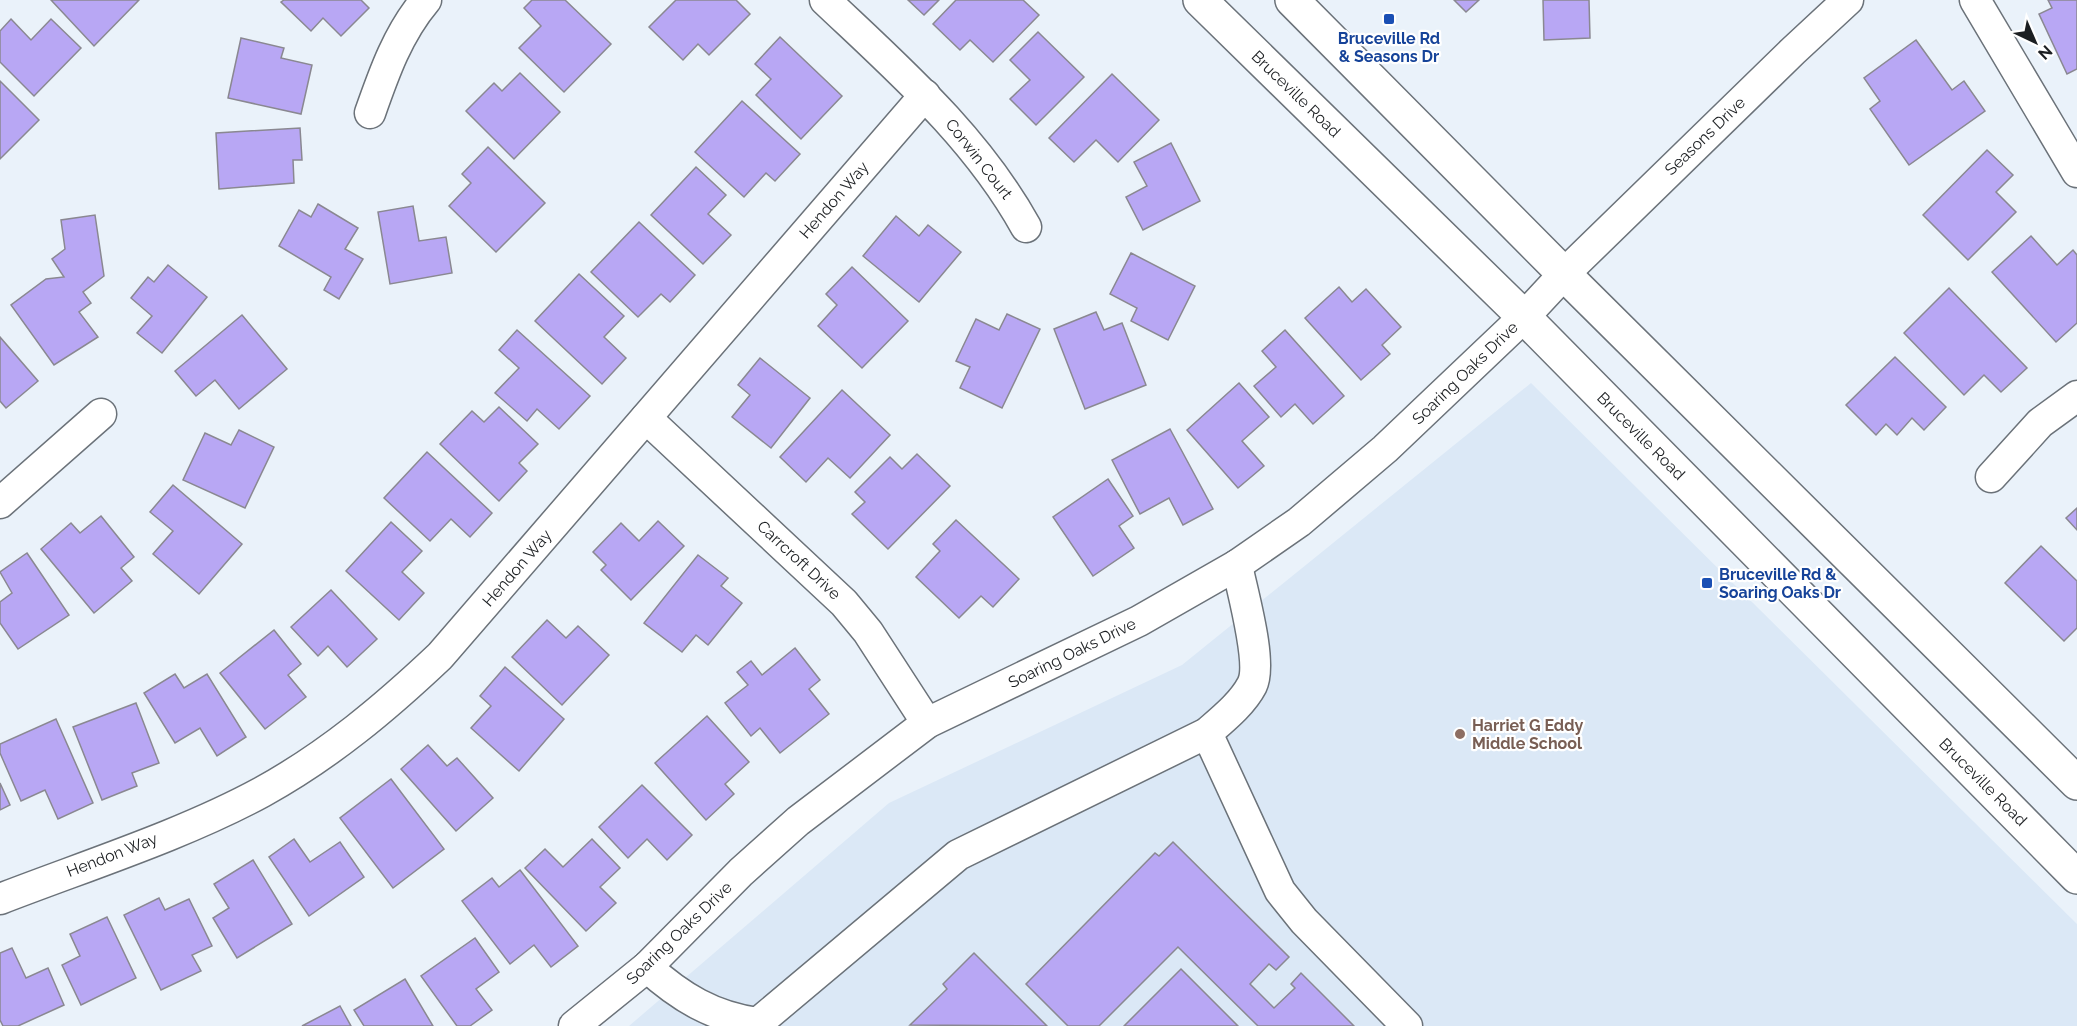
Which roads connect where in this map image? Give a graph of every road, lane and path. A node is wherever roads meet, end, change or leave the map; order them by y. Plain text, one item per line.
1 (426, 0) edge
2 (825, 0) edge
3 (1200, 0) edge
4 (1292, 0) edge
5 (1848, 0) edge
6 (1975, 0) edge
7 (925, 95) junction
8 (370, 113) dead end
9 (2077, 172) edge
10 (1026, 227) dead end
11 (1564, 274) junction
12 (1524, 317) junction
13 (2077, 396) edge
14 (101, 414) dead end
15 (646, 418) junction
16 (1991, 477) dead end
17 (0, 503) edge
18 (1237, 565) junction
19 (927, 723) junction
20 (1207, 733) junction
21 (2076, 781) edge
22 (2077, 878) edge
23 (0, 899) edge
24 (647, 967) junction
25 (574, 1026) edge
26 (1407, 1026) edge

1 - 8 street
2 - 7 street, Corwin Court
3 - 12 main road, Bruceville Road
4 - 11 main road
5 - 11 street, Seasons Drive
6 - 9 street
7 - 10 street, Corwin Court
7 - 15 street, Hendon Way
11 - 12 street, Soaring Oaks Drive
11 - 21 main road
12 - 18 street, Soaring Oaks Drive
12 - 22 main road, Bruceville Road
13 - 16 street
14 - 17 street
15 - 19 street, Carrcroft Drive
15 - 23 street, Hendon Way
18 - 19 street, Soaring Oaks Drive
18 - 20 street
19 - 24 street, Soaring Oaks Drive
20 - 24 street
20 - 26 street
24 - 25 street, Soaring Oaks Drive

